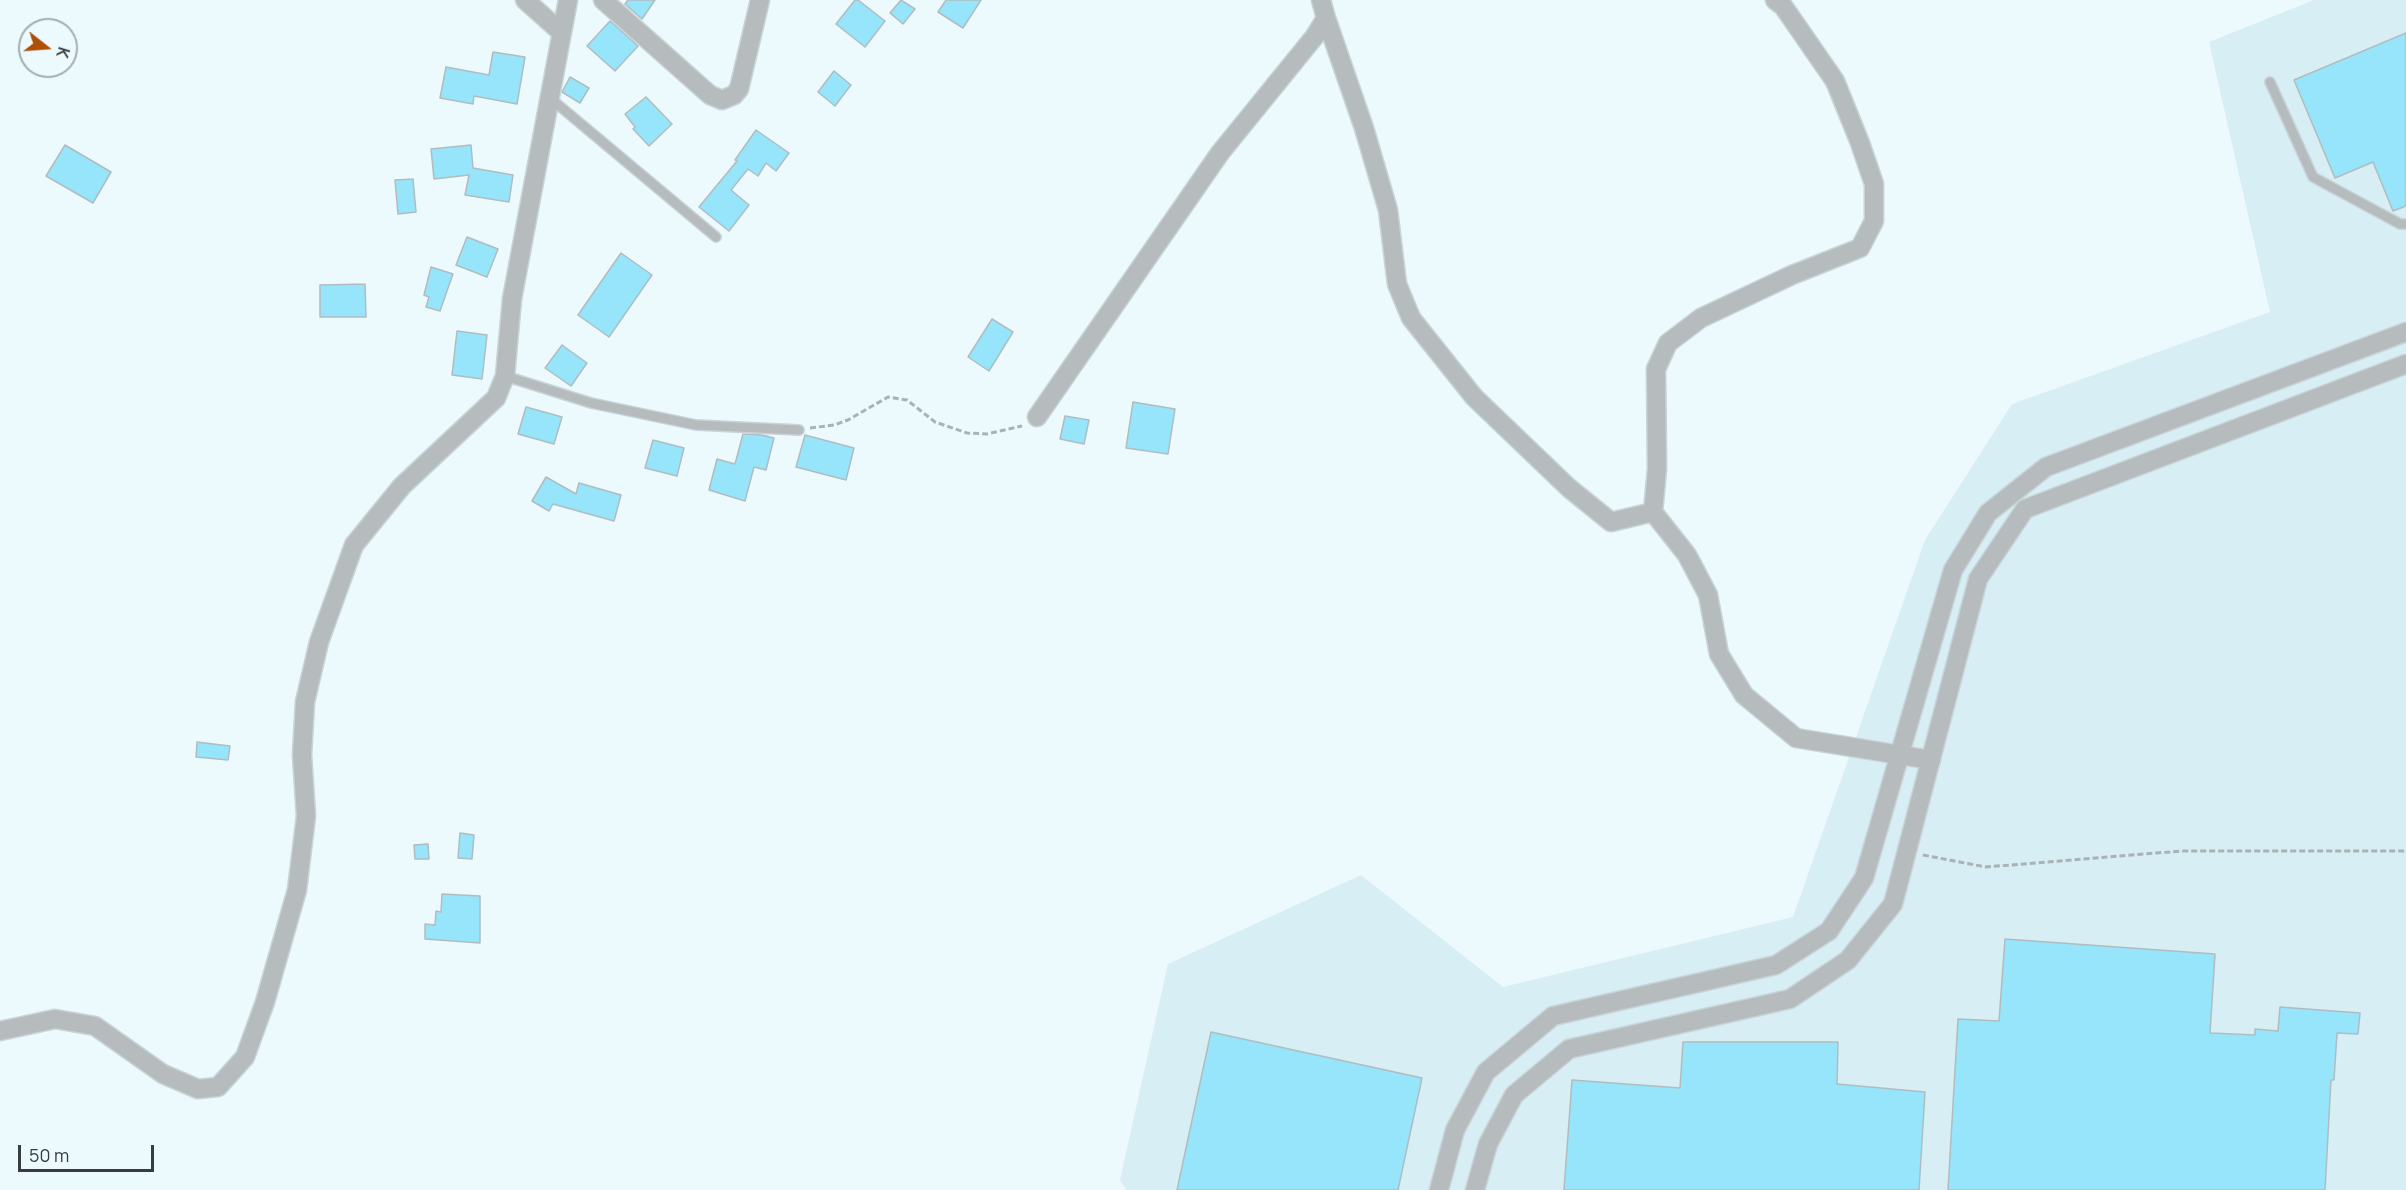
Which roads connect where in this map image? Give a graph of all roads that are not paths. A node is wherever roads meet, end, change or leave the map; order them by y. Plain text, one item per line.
1 (525, 0) edge
2 (568, 0) edge
3 (603, 0) edge
4 (760, 0) edge
5 (1321, 0) edge
6 (1776, 0) edge
7 (1326, 18) junction
8 (562, 33) junction
9 (2270, 82) dead end
10 (550, 98) junction
11 (2406, 224) edge
12 (716, 237) dead end
13 (2406, 332) edge
14 (2406, 364) edge
15 (505, 376) junction
16 (1037, 417) road end
17 (799, 430) road end
18 (1653, 512) junction
19 (1899, 755) junction
20 (1931, 760) junction
21 (0, 1030) edge
22 (1439, 1190) edge
23 (1475, 1190) edge

1 - 8 street
2 - 8 street
3 - 4 street
5 - 7 street
6 - 18 street
7 - 16 street
7 - 18 street
8 - 10 street
9 - 11 lane
10 - 12 lane
10 - 15 street
13 - 19 street
14 - 20 street
15 - 17 lane
15 - 21 street
18 - 19 street
19 - 20 street
19 - 22 street
20 - 23 street

